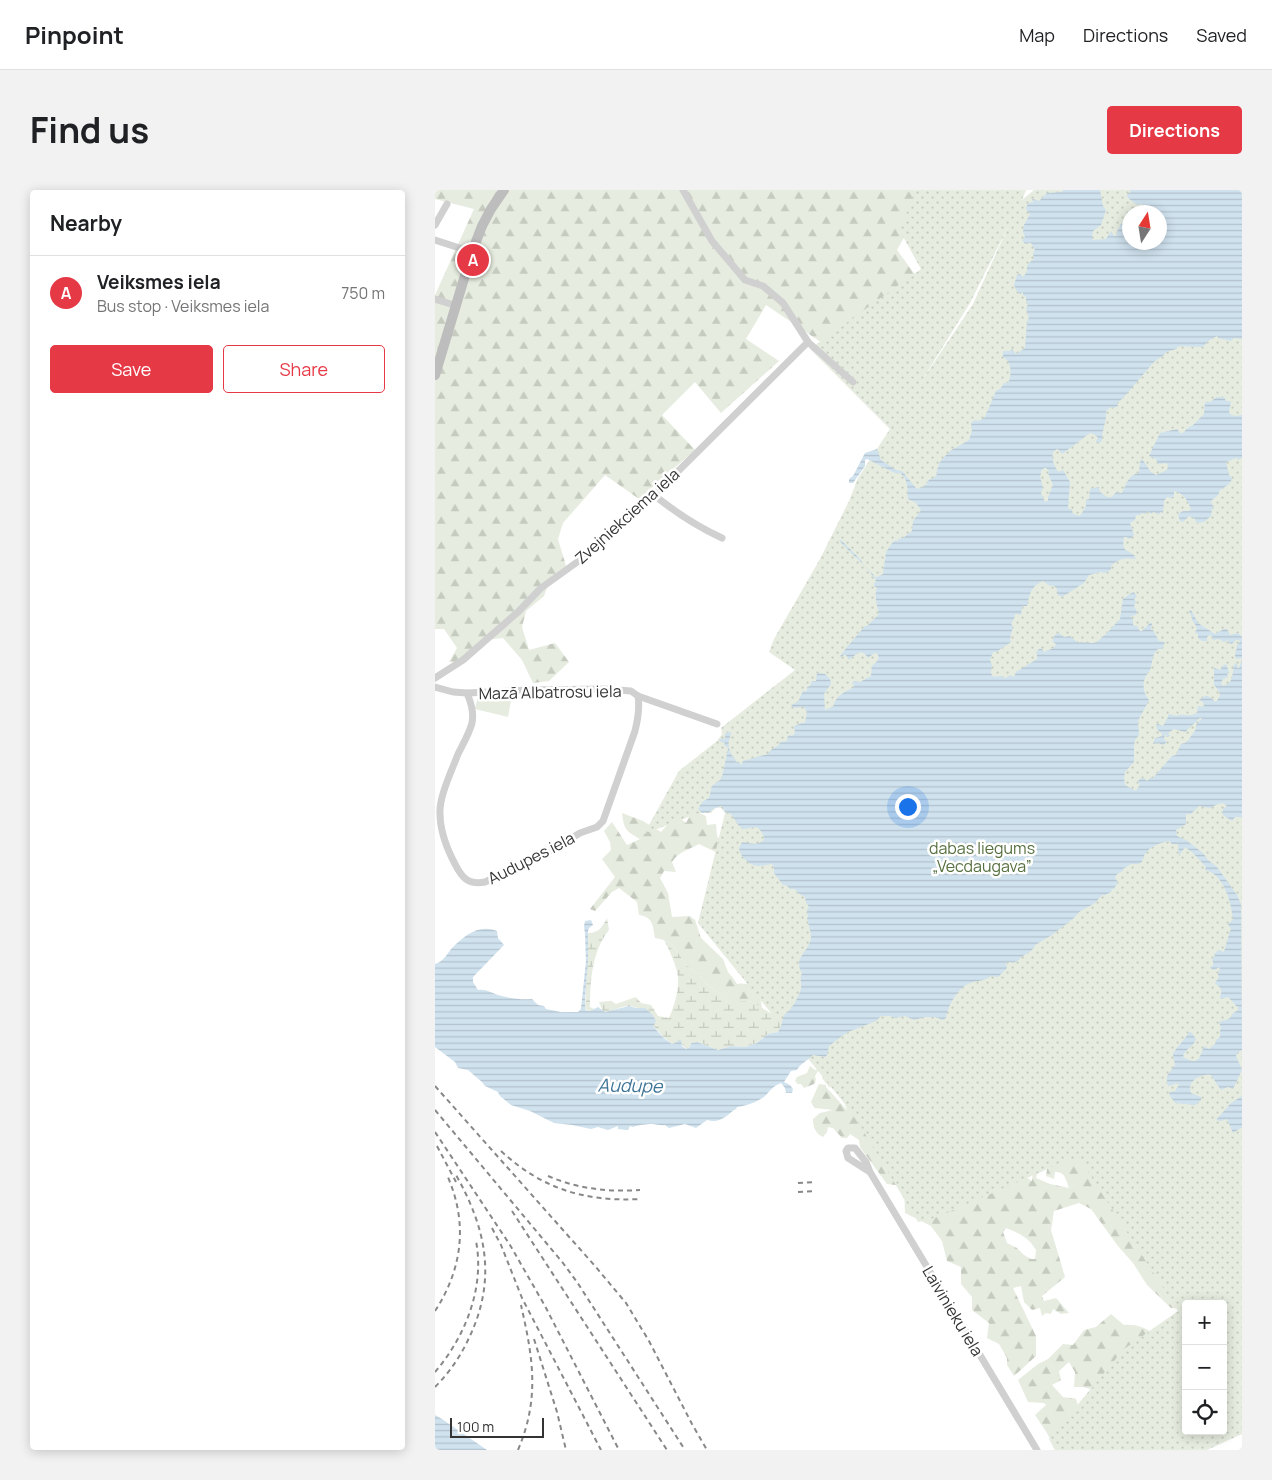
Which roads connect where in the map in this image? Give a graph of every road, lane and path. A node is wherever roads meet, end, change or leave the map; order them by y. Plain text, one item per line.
1 (504, 190) edge
2 (683, 190) edge
3 (447, 204) dead end
4 (435, 225) edge
5 (435, 240) edge
6 (473, 252) junction
7 (435, 299) edge
8 (457, 306) junction
9 (808, 342) junction
10 (435, 374) edge
11 (853, 382) dead end
12 (655, 495) junction
13 (722, 538) dead end
14 (435, 678) edge
15 (435, 688) edge
16 (467, 693) junction
17 (638, 696) junction
18 (717, 724) dead end
19 (869, 1172) dead end
20 (1037, 1450) edge

1 - 6 main road
2 - 9 street
3 - 4 street
5 - 6 street
6 - 8 main road
7 - 8 street
8 - 10 main road
9 - 11 street
9 - 12 street, Zvejniekciema iela
12 - 13 street
12 - 14 street, Zvejniekciema iela
15 - 16 street, Mazā Albatrosu iela
16 - 17 street, Mazā Albatrosu iela
16 - 17 street, Audupes iela
17 - 18 street, Mazā Albatrosu iela
19 - 20 street, Laivinieku iela

